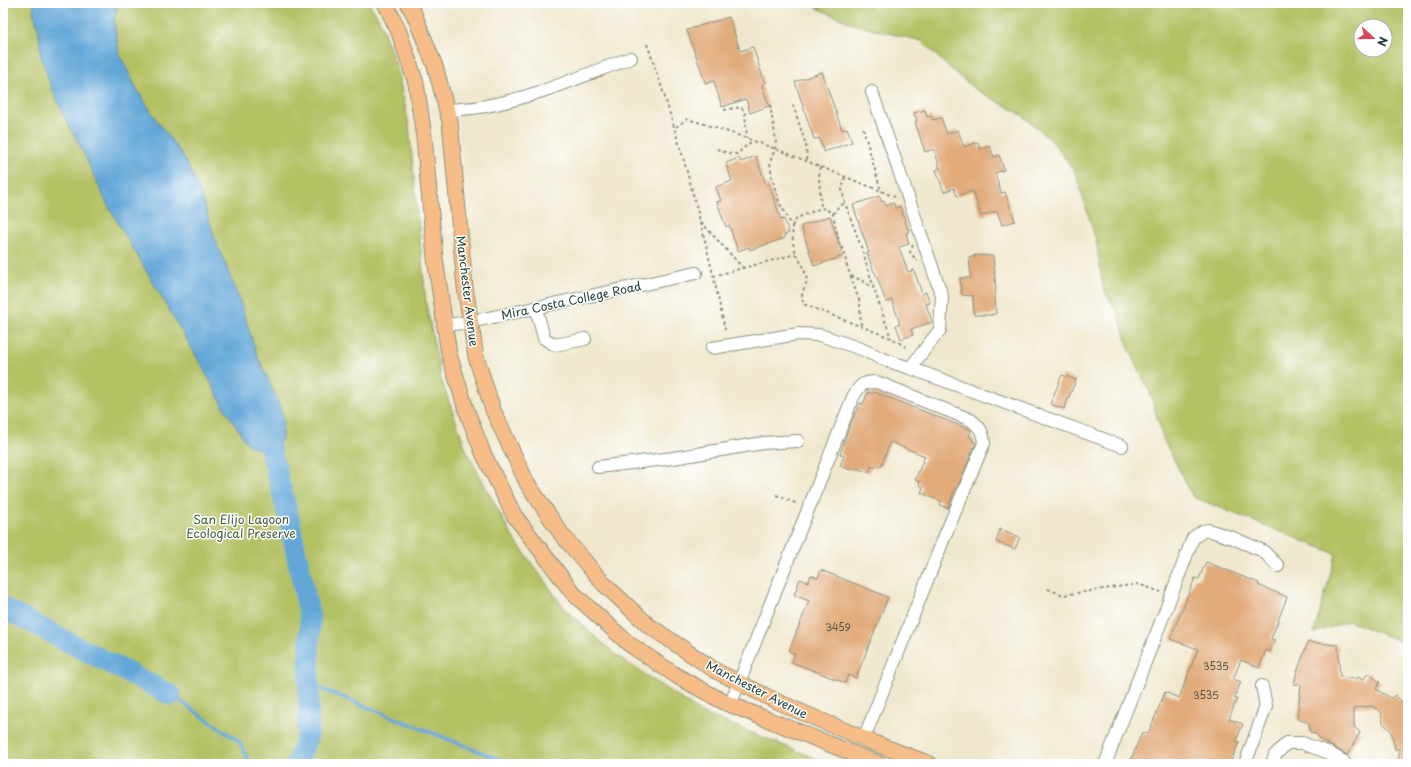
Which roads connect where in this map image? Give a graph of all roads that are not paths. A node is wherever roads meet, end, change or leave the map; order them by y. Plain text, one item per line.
1 (385, 3) edge
2 (408, 3) edge
3 (631, 58) dead end
4 (872, 92) dead end
5 (446, 110) junction
6 (696, 273) dead end
7 (536, 308) junction
8 (470, 322) junction
9 (445, 325) junction
10 (585, 339) dead end
11 (712, 348) dead end
12 (910, 368) junction
13 (798, 442) dead end
14 (1122, 446) dead end
15 (598, 467) dead end
16 (1278, 566) dead end
17 (739, 682) junction
18 (1262, 686) dead end
19 (730, 705) junction
20 (864, 738) junction
21 (879, 764) edge
22 (930, 764) edge
23 (1104, 764) edge
24 (1245, 764) edge
25 (1272, 764) edge
26 (1345, 764) edge

1 - 9 main road, Manchester Avenue
2 - 5 main road, Manchester Avenue
3 - 5 street
4 - 12 street
5 - 8 main road, Manchester Avenue
6 - 7 street, Mira Costa College Road
7 - 8 street, Mira Costa College Road
7 - 10 street
8 - 9 street, Mira Costa College Road
8 - 17 main road, Manchester Avenue
9 - 19 main road, Manchester Avenue
11 - 12 street
12 - 14 street
13 - 15 street
16 - 23 street
17 - 19 street
17 - 20 main road, Manchester Avenue
17 - 20 street
18 - 24 street
19 - 21 main road, Manchester Avenue
20 - 22 main road, Manchester Avenue
25 - 26 street

